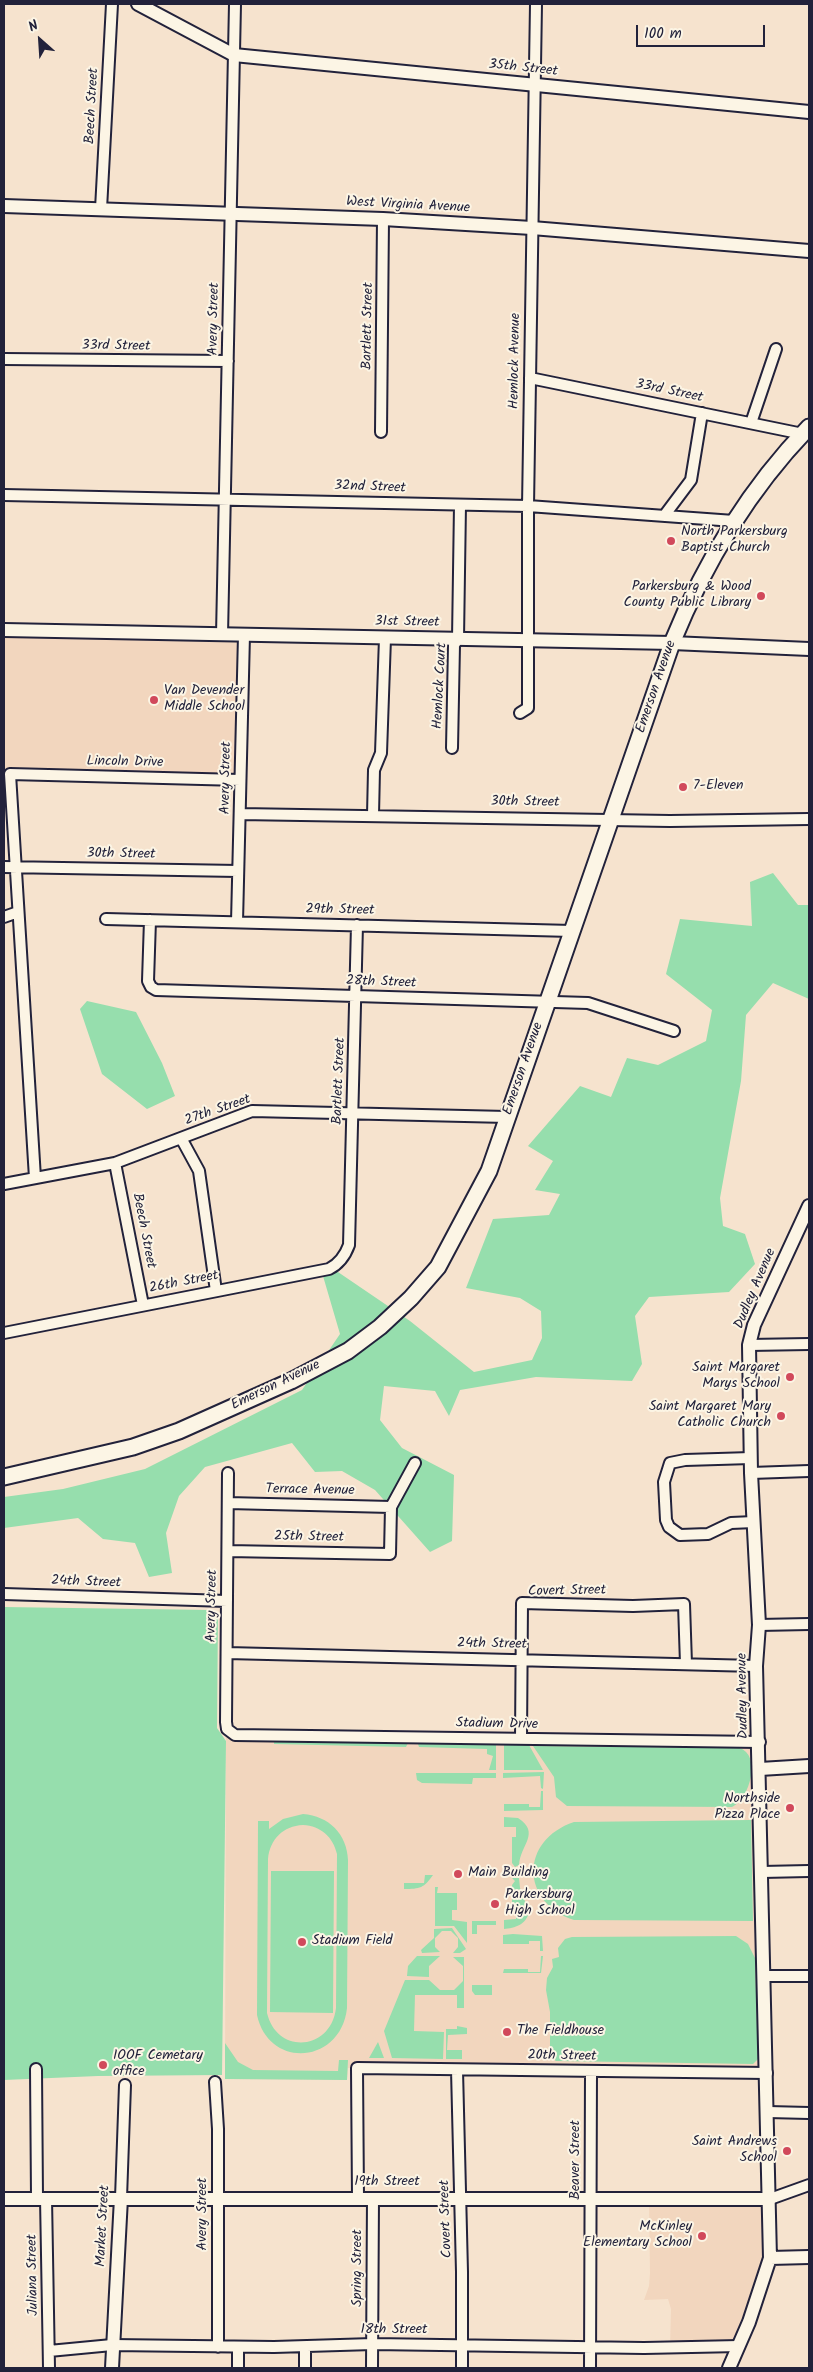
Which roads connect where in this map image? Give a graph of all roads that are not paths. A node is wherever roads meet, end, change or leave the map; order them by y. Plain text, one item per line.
1 (112, 4) edge
2 (138, 4) edge
3 (235, 4) edge
4 (536, 4) edge
5 (234, 55) junction
6 (535, 86) junction
7 (809, 112) edge
8 (4, 206) edge
9 (101, 210) junction
10 (231, 214) junction
11 (383, 219) junction
12 (532, 228) junction
13 (809, 251) edge
14 (776, 349) dead end
15 (4, 359) edge
16 (228, 361) junction
17 (530, 378) junction
18 (702, 413) junction
19 (751, 423) junction
20 (806, 431) edge
21 (381, 432) dead end
22 (4, 495) edge
23 (225, 499) junction
24 (460, 505) junction
25 (528, 506) junction
26 (664, 516) junction
27 (734, 521) junction
28 (4, 630) edge
29 (222, 634) junction
30 (244, 635) junction
31 (385, 638) junction
32 (458, 639) junction
33 (527, 640) junction
34 (672, 643) junction
35 (809, 649) edge
36 (520, 713) dead end
37 (452, 748) dead end
38 (240, 780) junction
39 (240, 814) junction
40 (373, 816) junction
41 (611, 818) junction
42 (809, 819) edge
43 (4, 867) edge
44 (16, 867) junction
45 (238, 871) junction
46 (18, 912) junction
47 (4, 916) edge
48 (106, 919) dead end
49 (150, 920) junction
50 (237, 922) junction
51 (357, 925) junction
52 (572, 931) junction
53 (356, 996) junction
54 (547, 1002) junction
55 (674, 1031) dead end
56 (352, 1113) junction
57 (507, 1117) junction
58 (181, 1138) junction
59 (115, 1163) junction
60 (35, 1178) junction
61 (4, 1184) edge
62 (809, 1206) edge
63 (349, 1237) joint
64 (216, 1291) junction
65 (144, 1305) junction
66 (4, 1333) edge
67 (809, 1344) edge
68 (749, 1345) junction
69 (751, 1458) junction
70 (415, 1462) dead end
71 (809, 1471) edge
72 (751, 1473) junction
73 (228, 1474) dead end
74 (4, 1477) edge
75 (228, 1504) junction
76 (391, 1507) junction
77 (754, 1522) junction
78 (228, 1551) junction
79 (4, 1594) edge
80 (227, 1601) junction
81 (809, 1624) edge
82 (759, 1625) junction
83 (227, 1653) junction
84 (522, 1659) junction
85 (686, 1664) junction
86 (756, 1666) junction
87 (235, 1735) joint
88 (522, 1739) junction
89 (760, 1742) junction
90 (809, 1766) edge
91 (760, 1768) junction
92 (809, 1871) edge
93 (762, 1872) junction
94 (764, 1976) junction
95 (809, 1976) edge
96 (36, 2069) dead end
97 (457, 2070) junction
98 (591, 2071) junction
99 (767, 2073) junction
100 (215, 2082) dead end
101 (126, 2085) dead end
102 (768, 2112) junction
103 (809, 2113) edge
104 (809, 2185) edge
105 (42, 2198) junction
106 (121, 2198) junction
107 (218, 2198) junction
108 (358, 2198) junction
109 (373, 2198) junction
110 (460, 2198) junction
111 (591, 2198) junction
112 (4, 2199) edge
113 (770, 2199) junction
114 (809, 2257) edge
115 (770, 2258) junction
116 (373, 2344) junction
117 (462, 2344) junction
118 (112, 2346) junction
119 (739, 2346) junction
120 (218, 2347) junction
121 (238, 2347) junction
122 (305, 2347) junction
123 (589, 2348) junction
124 (49, 2352) junction
125 (49, 2368) edge
126 (112, 2368) edge
127 (238, 2368) edge
128 (305, 2368) edge
129 (372, 2368) edge
130 (462, 2368) edge
131 (590, 2368) edge
132 (729, 2368) edge

1 - 9 street, Beech Street
2 - 5 street
3 - 5 street, Avery Street
4 - 6 street, Hemlock Avenue
5 - 6 street, 35th Street
5 - 10 street, Avery Street
6 - 7 street, 35th Street
6 - 12 street, Hemlock Avenue
8 - 9 street, West Virginia Avenue
9 - 10 street, West Virginia Avenue
10 - 11 street, West Virginia Avenue
10 - 16 street, Avery Street
11 - 12 street, West Virginia Avenue
11 - 21 street, Bartlett Street
12 - 13 street, West Virginia Avenue
12 - 17 street, Hemlock Avenue
14 - 19 street
15 - 16 street, 33rd Street
16 - 23 street, Avery Street
17 - 18 street, 33rd Street
17 - 25 street, Hemlock Avenue
18 - 19 street, 33rd Street
18 - 26 street
19 - 20 street, 33rd Street
20 - 27 main road, Emerson Avenue
22 - 23 street, 32nd Street
23 - 24 street, 32nd Street
23 - 29 street, Avery Street
24 - 25 street, 32nd Street
24 - 32 street, Hemlock Court
25 - 26 street, 32nd Street
25 - 33 street, Hemlock Avenue
26 - 27 street, 32nd Street
27 - 34 main road, Emerson Avenue
28 - 29 street, 31st Street
29 - 30 street, 31st Street
30 - 31 street, 31st Street
30 - 38 street, Avery Street
31 - 32 street, 31st Street
31 - 40 street
32 - 33 street, 31st Street
32 - 37 street, Hemlock Court
33 - 34 street, 31st Street
33 - 36 street, Hemlock Avenue
34 - 35 street, 31st Street
34 - 41 main road, Emerson Avenue
38 - 39 street, Avery Street
38 - 44 street, Lincoln Drive
39 - 40 street, 30th Street
39 - 45 street, Avery Street
40 - 41 street, 30th Street
41 - 42 street, 30th Street
41 - 52 main road, Emerson Avenue
43 - 44 street, 30th Street
44 - 45 street, 30th Street
44 - 46 street
45 - 50 street, Avery Street
46 - 47 street
46 - 60 street
48 - 49 street, 29th Street
49 - 50 street, 29th Street
49 - 53 street, 28th Street
50 - 51 street, 29th Street
51 - 52 street, 29th Street
51 - 53 street, Bartlett Street
52 - 54 main road, Emerson Avenue
53 - 54 street, 28th Street
53 - 56 street, Bartlett Street
54 - 55 street, 28th Street
54 - 57 main road, Emerson Avenue
56 - 57 street, 27th Street
56 - 58 street, 27th Street
56 - 63 street, Bartlett Street
57 - 74 main road, Emerson Avenue
58 - 59 street, 27th Street
58 - 64 street
59 - 60 street, 27th Street
59 - 65 street, Beech Street
60 - 61 street, 27th Street
62 - 68 street, Dudley Avenue
63 - 64 street, 26th Street
64 - 65 street, 26th Street
65 - 66 street, 26th Street
67 - 68 street
68 - 69 street, Dudley Avenue
69 - 72 street, Dudley Avenue
69 - 77 street
70 - 76 street
71 - 72 street
72 - 77 street, Dudley Avenue
73 - 75 street, Avery Street
75 - 76 street, Terrace Avenue
75 - 78 street, Avery Street
76 - 78 street, 25th Street
77 - 82 street, Dudley Avenue
78 - 80 street, Avery Street
79 - 80 street, 24th Street
80 - 83 street, Avery Street
81 - 82 street
82 - 86 street, Dudley Avenue
83 - 84 street, 24th Street
83 - 87 street, Avery Street
84 - 85 street, 24th Street
84 - 85 street, Covert Street
84 - 88 street, Covert Street
85 - 86 street, 24th Street
86 - 89 street, Dudley Avenue
87 - 88 street, Stadium Drive
88 - 89 street, Stadium Drive
89 - 91 street, Dudley Avenue
90 - 91 street
91 - 93 street, Dudley Avenue
92 - 93 street
93 - 94 street, Dudley Avenue
94 - 95 street
94 - 99 street, Dudley Avenue
96 - 105 street, Juliana Street
97 - 98 street, 20th Street
97 - 108 street, 20th Street
97 - 110 street, Covert Street
98 - 99 street, 20th Street
98 - 111 street, Beaver Street
99 - 102 street, Dudley Avenue
100 - 107 street, Avery Street
101 - 106 street, Market Street
102 - 103 street
102 - 113 street, Dudley Avenue
104 - 113 street
105 - 106 street, 19th Street
105 - 112 street, 19th Street
105 - 124 street, Juliana Street
106 - 107 street, 19th Street
106 - 118 street, Market Street
107 - 108 street, 19th Street
107 - 120 street, Avery Street
108 - 109 street, 19th Street
109 - 110 street, 19th Street
109 - 116 street, Spring Street
110 - 111 street, 19th Street
110 - 117 street, Covert Street
111 - 113 street, 19th Street
111 - 123 street, Beaver Street
113 - 115 street, Dudley Avenue
114 - 115 street
115 - 119 street, Dudley Avenue
116 - 117 street, 18th Street
116 - 122 street, 18th Street
116 - 129 street, Spring Street
117 - 123 street, 18th Street
117 - 130 street, Covert Street
118 - 120 street, 18th Street
118 - 124 street, 18th Street
118 - 126 street, Market Street
119 - 123 street, 18th Street
119 - 132 street, Dudley Avenue
120 - 121 street, 18th Street
121 - 122 street, 18th Street
121 - 127 street
122 - 128 street
123 - 131 street, Beaver Street
124 - 125 street, Juliana Street

